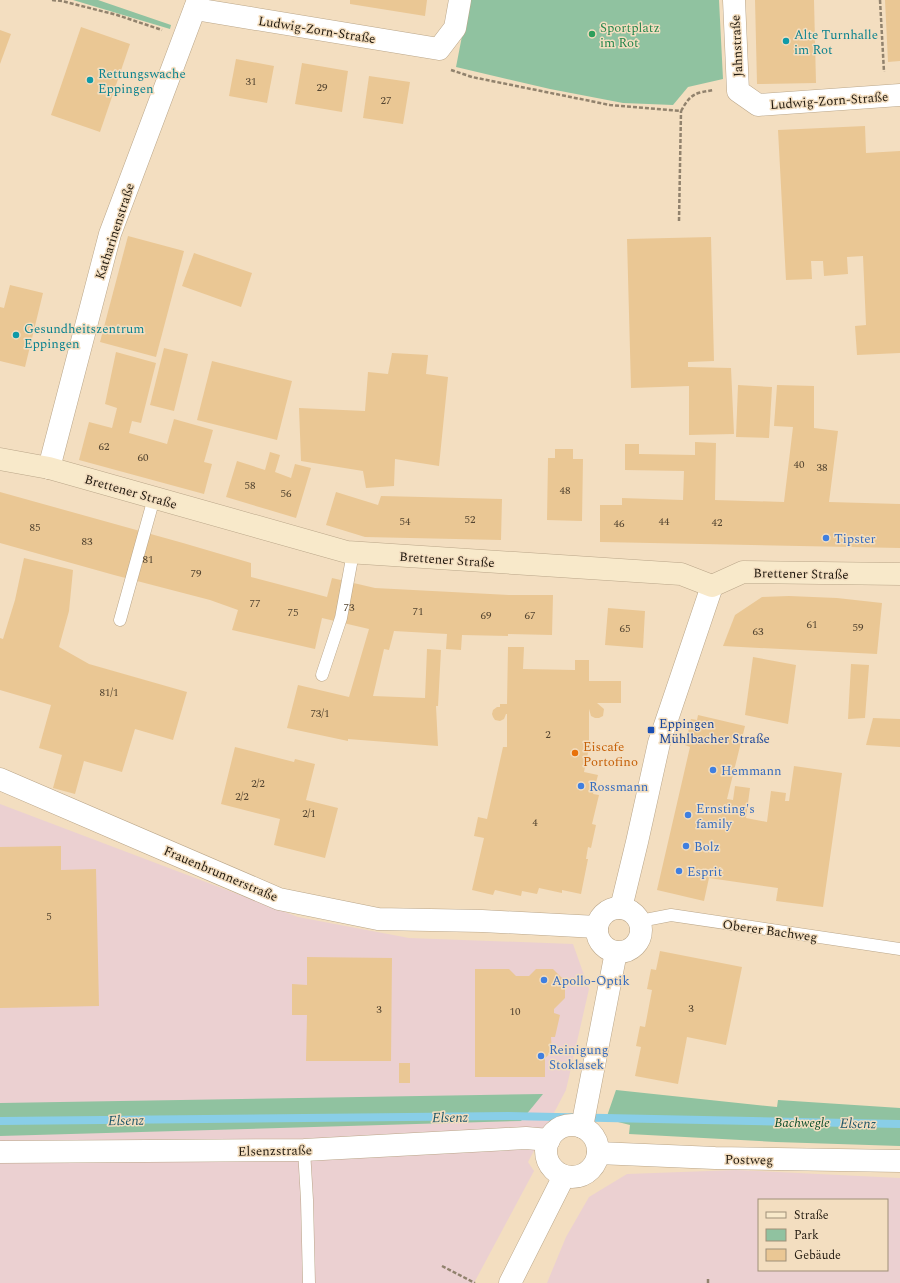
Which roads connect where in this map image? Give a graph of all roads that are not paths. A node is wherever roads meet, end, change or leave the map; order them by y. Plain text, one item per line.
1 (460, 0) edge
2 (734, 0) edge
3 (196, 4) edge
4 (738, 91) joint
5 (892, 96) edge
6 (0, 459) edge
7 (48, 468) junction
8 (154, 498) junction
9 (353, 553) junction
10 (900, 574) edge
11 (712, 586) junction
12 (120, 620) dead end
13 (322, 675) dead end
14 (0, 779) edge
15 (620, 908) junction
16 (640, 921) junction
17 (597, 927) junction
18 (900, 949) edge
19 (616, 952) junction
20 (582, 1127) junction
21 (549, 1140) junction
22 (304, 1150) junction
23 (0, 1152) edge
24 (598, 1153) junction
25 (900, 1161) edge
26 (564, 1176) junction
27 (309, 1283) edge
28 (510, 1283) edge

1 - 3 street, Ludwig-Zorn-Straße
2 - 4 street, Jahnstraße
3 - 7 street, Katharinenstraße
4 - 5 street, Ludwig-Zorn-Straße
6 - 7 street, Brettener Straße
7 - 8 street, Brettener Straße
8 - 9 street, Brettener Straße
8 - 12 lane
9 - 11 street, Brettener Straße
9 - 13 lane
10 - 11 street, Brettener Straße
11 - 15 street
14 - 17 street, Frauenbrunnerstraße
15 - 16 street
15 - 17 street
16 - 18 lane, Oberer Bachweg
16 - 19 street
17 - 19 street
19 - 20 street
20 - 21 street
20 - 24 street
21 - 22 street, Elsenzstraße
21 - 26 street
22 - 23 street, Elsenzstraße
22 - 27 lane
24 - 25 street, Postweg
24 - 26 street
26 - 28 street

